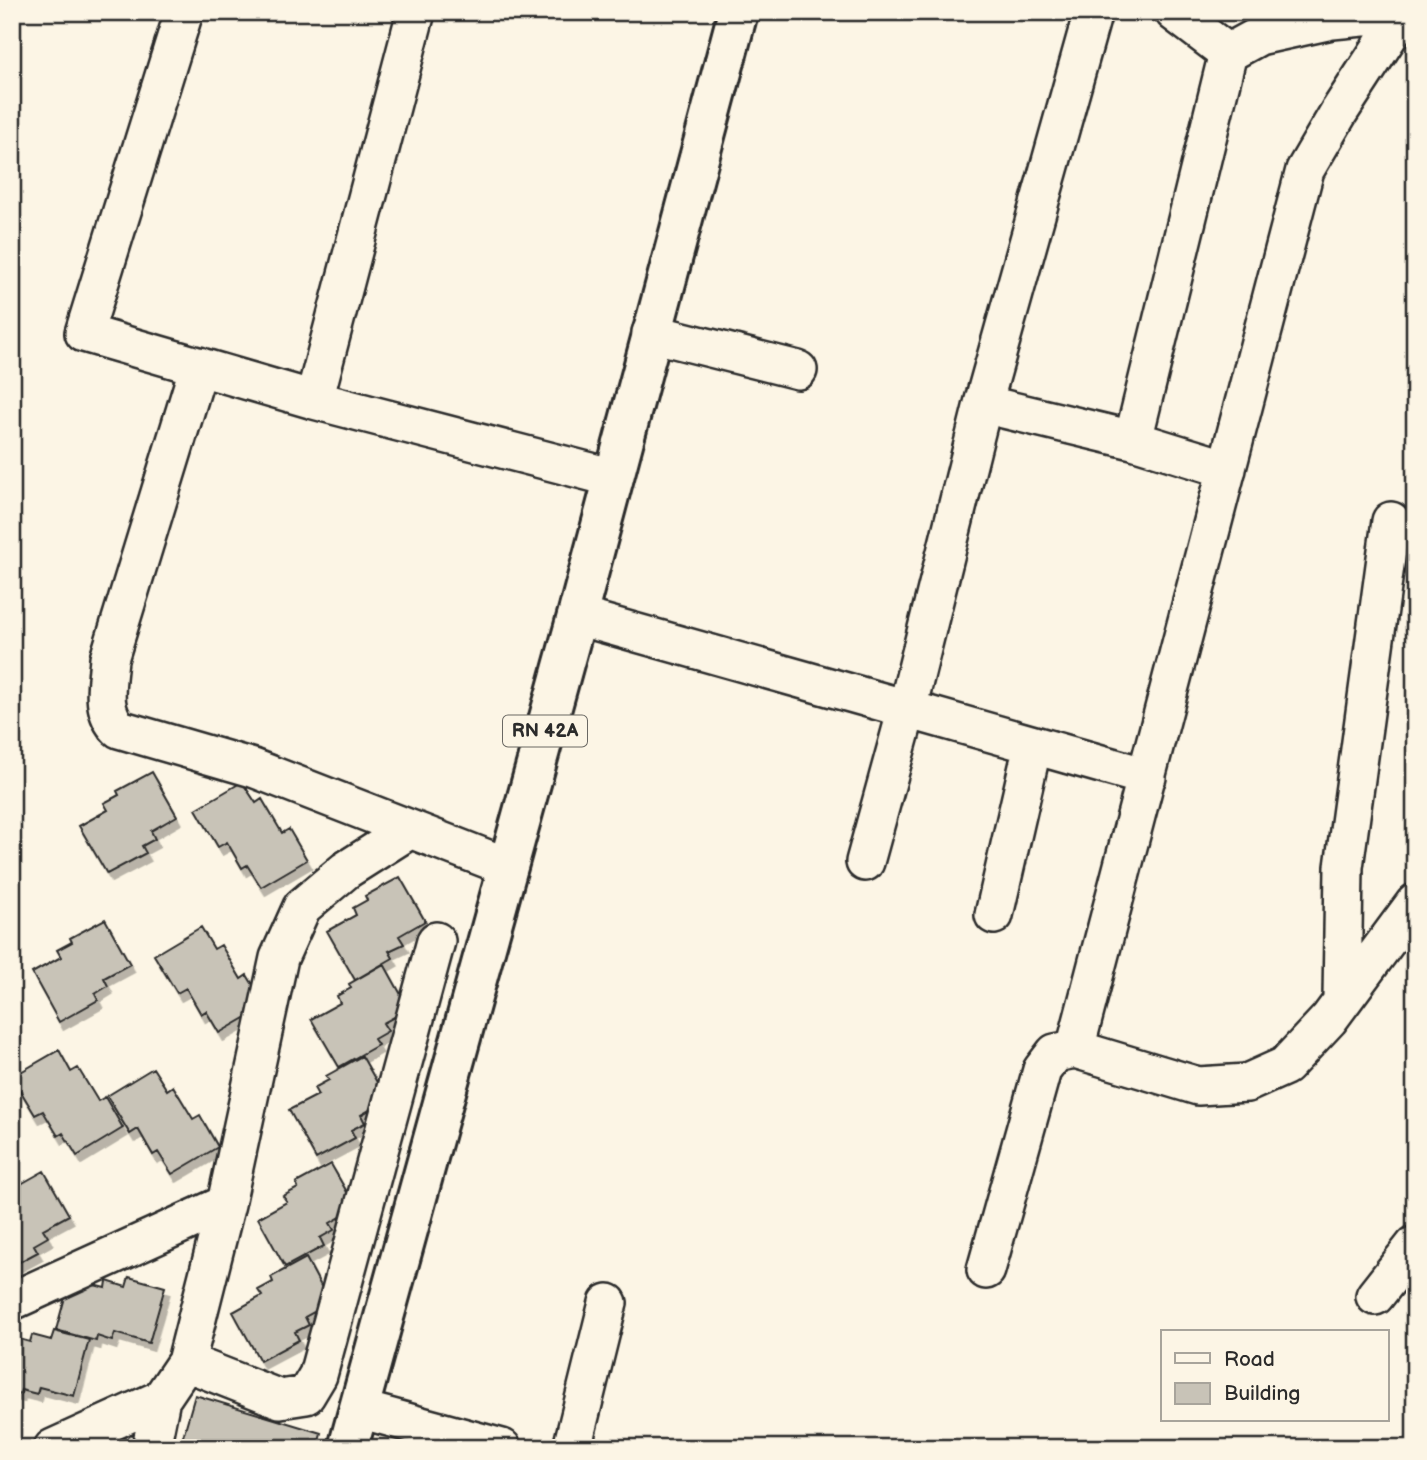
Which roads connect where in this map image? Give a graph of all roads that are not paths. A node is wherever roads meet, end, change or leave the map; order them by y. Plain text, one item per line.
1 (184, 12) edge
2 (416, 12) edge
3 (738, 12) edge
4 (1093, 12) edge
5 (1174, 12) edge
6 (1404, 13) edge
7 (1228, 53) junction
8 (651, 333) junction
9 (199, 366) junction
10 (798, 370) dead end
11 (314, 400) junction
12 (983, 404) junction
13 (1133, 440) junction
14 (1227, 469) junction
15 (614, 478) junction
16 (1391, 521) dead end
17 (577, 616) junction
18 (907, 709) junction
19 (1032, 745) junction
20 (1147, 778) junction
21 (410, 830) junction
22 (865, 862) dead end
23 (508, 867) junction
24 (1415, 903) edge
25 (994, 915) dead end
26 (436, 941) dead end
27 (1342, 999) junction
28 (1075, 1049) junction
29 (226, 1204) junction
30 (1415, 1245) edge
31 (986, 1269) dead end
32 (1375, 1296) dead end
33 (12, 1301) edge
34 (608, 1303) dead end
35 (186, 1362) junction
36 (161, 1399) junction
37 (359, 1409) junction
38 (52, 1448) edge
39 (151, 1448) edge
40 (348, 1448) edge
41 (502, 1448) edge
42 (572, 1448) edge

1 - 9 street
2 - 11 street
3 - 8 main road, RN 42A
4 - 12 street
5 - 7 street
6 - 7 street
6 - 14 street
7 - 13 street
8 - 10 street
8 - 15 main road, RN 42A
9 - 11 street
9 - 21 street
11 - 15 street
12 - 13 street
12 - 18 street
13 - 14 street
14 - 20 street
15 - 17 main road, RN 42A
16 - 27 street
17 - 18 street
17 - 23 main road, RN 42A
18 - 19 street
18 - 22 street
19 - 20 street
19 - 25 street
20 - 28 street
21 - 23 street
21 - 29 street
23 - 37 main road, RN 42A
24 - 27 street
26 - 35 street
27 - 28 street
28 - 31 street
29 - 33 street
29 - 35 street
30 - 32 street
34 - 42 street
35 - 36 street
36 - 38 street
36 - 39 street
37 - 40 main road, RN 42A
37 - 41 street

